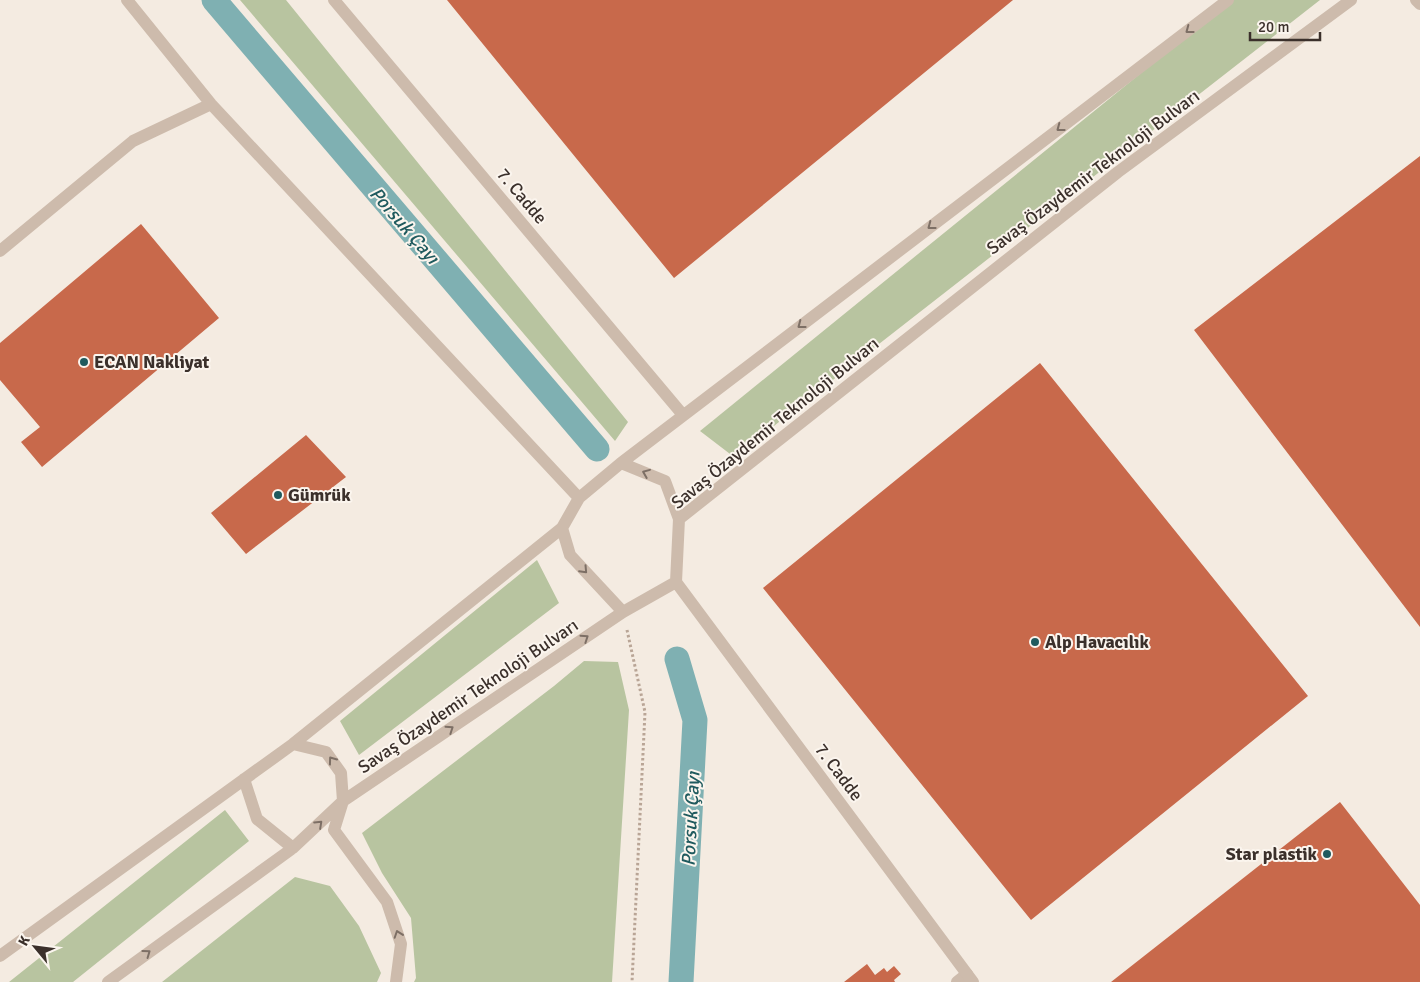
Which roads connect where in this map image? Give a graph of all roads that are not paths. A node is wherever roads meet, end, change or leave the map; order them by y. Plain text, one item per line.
1 (127, 0) edge
2 (334, 0) edge
3 (1228, 0) edge
4 (1351, 0) edge
5 (1416, 0) edge
6 (1420, 4) edge
7 (211, 104) junction
8 (0, 251) edge
9 (683, 415) junction
10 (621, 463) junction
11 (579, 498) junction
12 (679, 519) junction
13 (562, 528) junction
14 (676, 582) junction
15 (623, 612) junction
16 (293, 744) junction
17 (244, 779) junction
18 (343, 801) junction
19 (292, 848) junction
20 (0, 956) edge
21 (966, 979) edge
22 (108, 982) edge
23 (396, 982) edge

1 - 7 street
2 - 9 street, 7. Cadde
3 -> 9 street
4 - 12 street, Savaş Özaydemir Teknoloji Bulvarı
5 - 6 street
7 - 8 street
7 - 11 street
9 - 10 street
10 - 11 street
12 -> 10 street
11 - 13 street
12 - 14 street, Savaş Özaydemir Teknoloji Bulvarı
13 -> 15 street
13 - 16 street
14 - 15 street, Savaş Özaydemir Teknoloji Bulvarı
14 - 21 street, 7. Cadde
18 -> 15 street, Savaş Özaydemir Teknoloji Bulvarı
16 - 17 street
18 -> 16 street
17 - 19 street
17 - 20 street
19 -> 18 street, Savaş Özaydemir Teknoloji Bulvarı
23 -> 18 street
22 -> 19 street, Savaş Özaydemir Teknoloji Bulvarı

